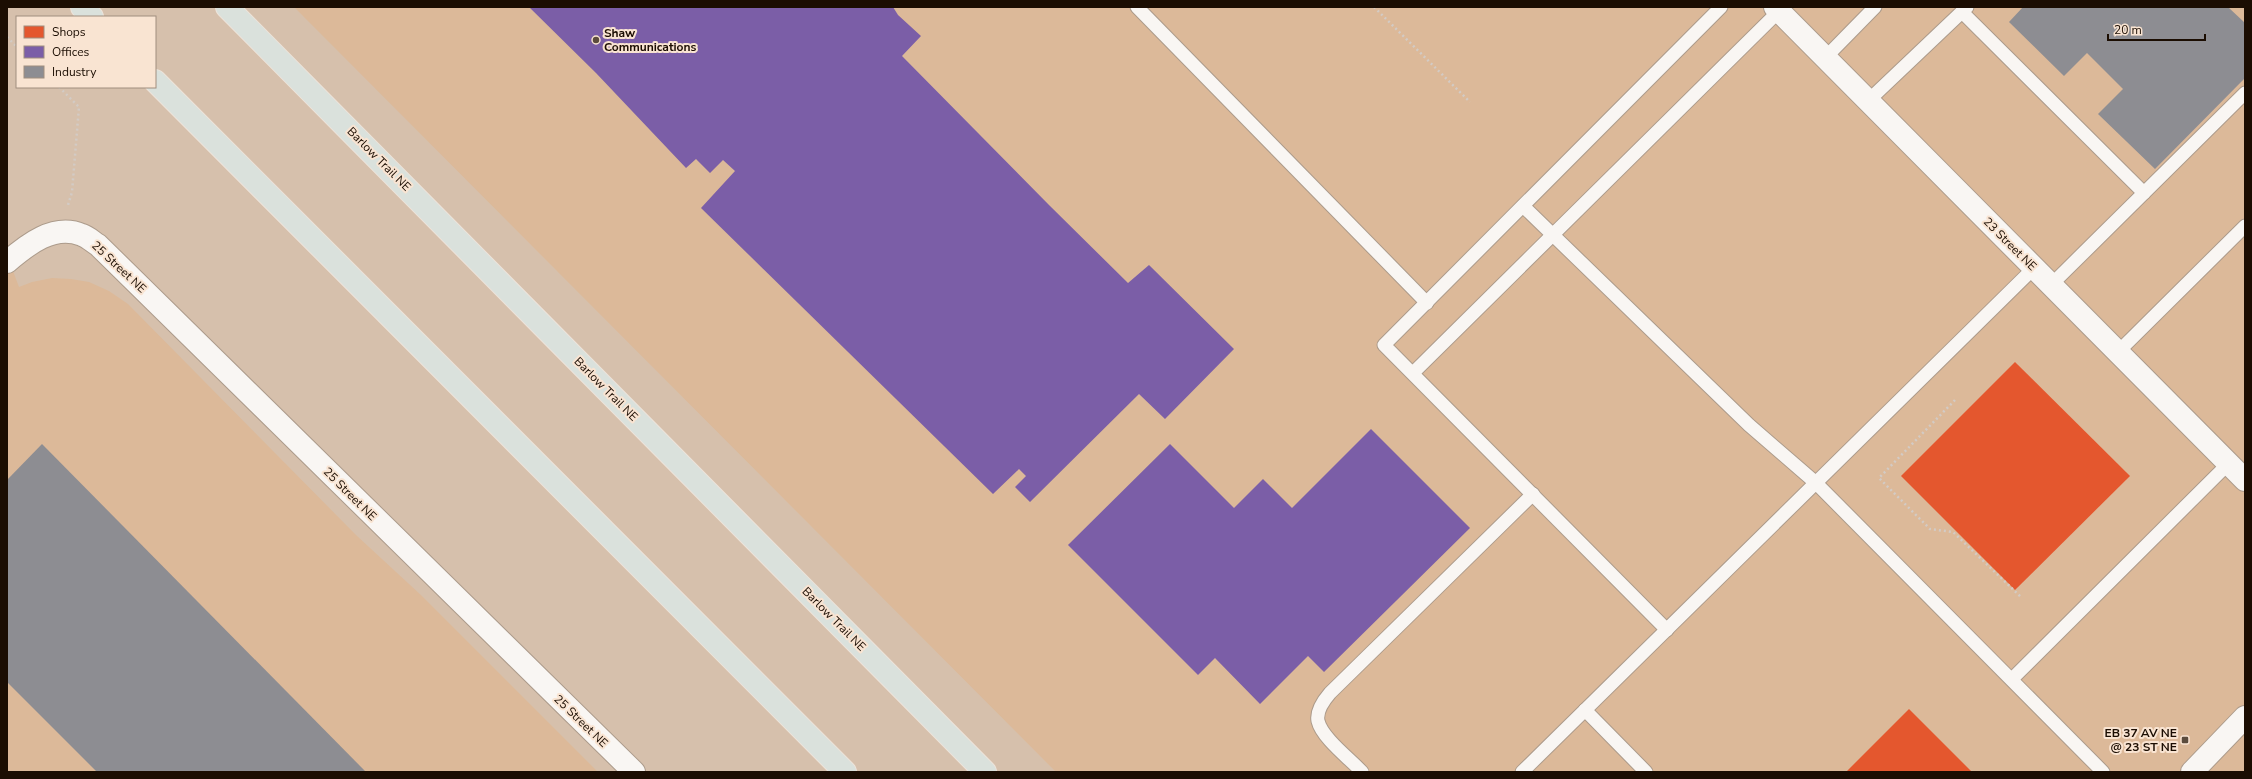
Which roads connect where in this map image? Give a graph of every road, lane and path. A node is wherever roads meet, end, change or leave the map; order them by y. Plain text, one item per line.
1 (82, 7) edge
2 (227, 7) edge
3 (1137, 7) edge
4 (1374, 7) edge
5 (1721, 7) edge
6 (1875, 7) edge
7 (1777, 9) edge
8 (1965, 9) edge
9 (91, 16) edge
10 (7, 37) edge
11 (16, 46) edge
12 (1825, 58) junction
13 (156, 82) edge
14 (60, 88) edge
15 (2245, 93) edge
16 (1868, 101) junction
17 (1470, 102) dead end
18 (2144, 193) junction
19 (1523, 206) junction
20 (2245, 226) edge
21 (59, 232) junction
22 (1553, 236) junction
23 (7, 262) edge
24 (2034, 268) junction
25 (2050, 285) junction
26 (1427, 303) junction
27 (2118, 352) junction
28 (1413, 373) junction
29 (1955, 400) dead end
30 (2228, 464) junction
31 (2245, 480) edge
32 (1816, 483) junction
33 (1533, 494) junction
34 (2022, 598) dead end
35 (1667, 630) junction
36 (2012, 679) junction
37 (1584, 710) junction
38 (2245, 717) edge
39 (634, 772) edge
40 (845, 772) edge
41 (985, 772) edge
42 (1362, 772) edge
43 (1522, 772) edge
44 (1646, 772) edge
45 (2103, 772) edge
46 (2192, 772) edge

1 - 9 main road
2 - 41 main road, Barlow Trail NE
3 - 26 lane
4 - 17 path
5 - 19 lane
6 - 12 lane
7 - 12 street, 23 Street NE
7 - 22 lane
8 - 16 lane
8 - 18 lane
10 - 11 path
12 - 16 street, 23 Street NE
13 - 40 main road
14 - 21 path
15 - 18 lane
16 - 24 street, 23 Street NE
18 - 25 lane
19 - 22 lane
19 - 26 lane
20 - 27 lane
21 - 23 street
21 - 39 street, 25 Street NE
22 - 28 lane
22 - 32 lane
24 - 25 street, 23 Street NE
24 - 32 lane
25 - 27 street, 23 Street NE
26 - 28 lane
27 - 30 street, 23 Street NE
28 - 33 lane
29 - 34 path
30 - 31 street, 23 Street NE
30 - 36 lane
32 - 35 lane
32 - 36 lane
33 - 35 lane
33 - 42 lane
35 - 37 lane
36 - 45 lane
37 - 43 lane
37 - 44 lane
38 - 46 street

